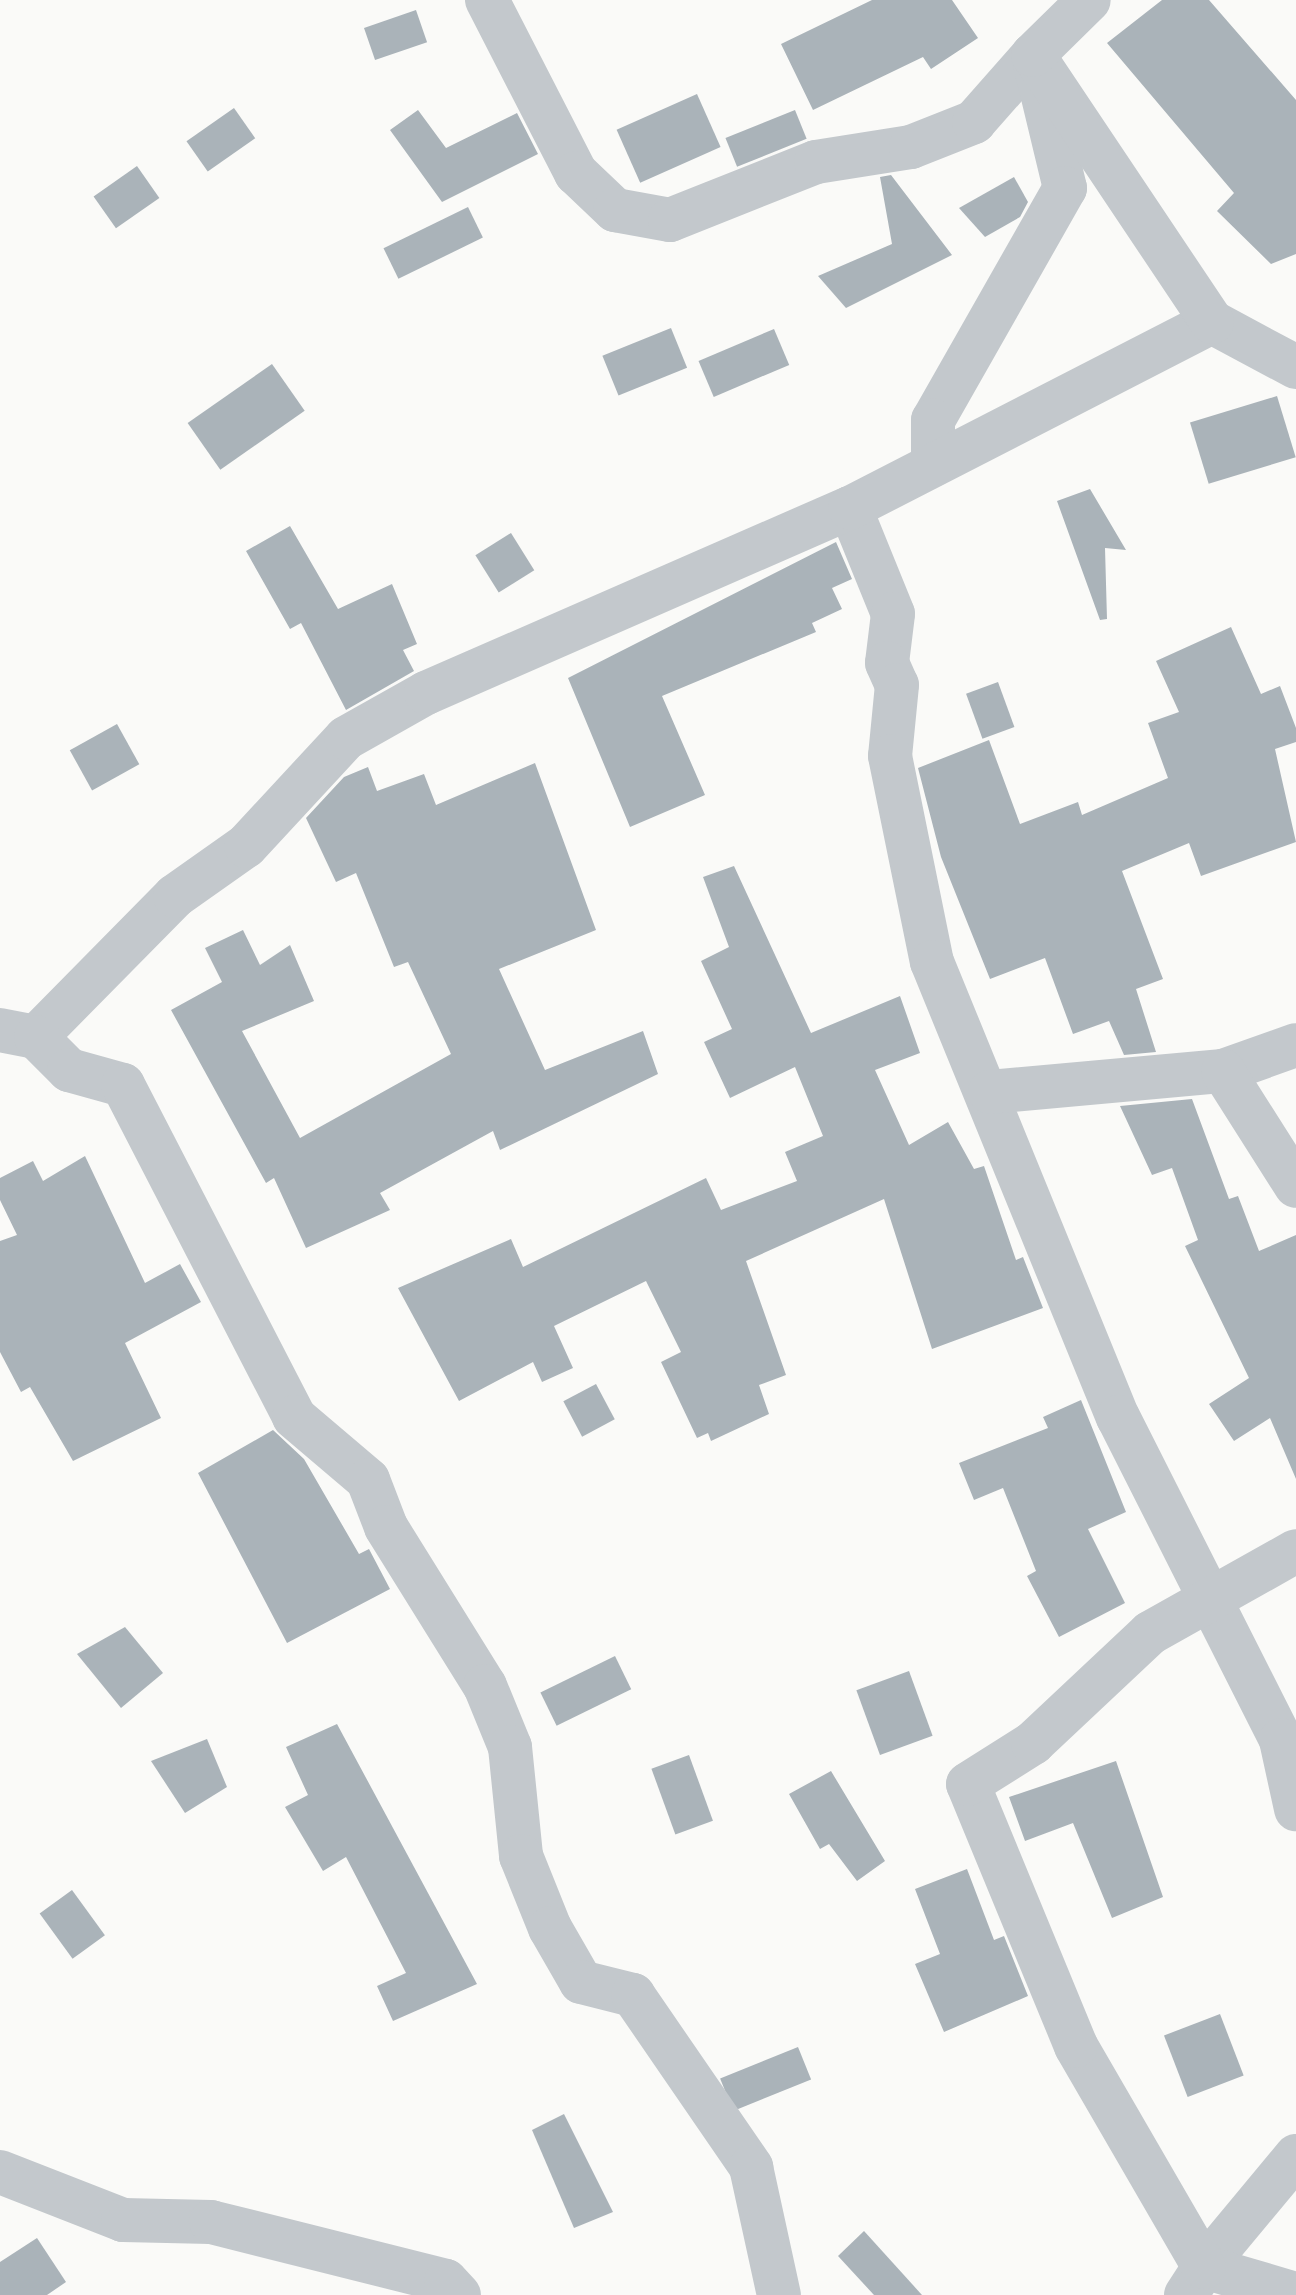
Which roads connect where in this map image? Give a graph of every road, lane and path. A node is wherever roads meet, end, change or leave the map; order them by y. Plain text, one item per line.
1 (487, 0) edge
2 (1089, 0) edge
3 (1033, 55) junction
4 (1212, 322) junction
5 (1296, 367) edge
6 (933, 465) junction
7 (850, 508) junction
8 (18, 1034) edge
9 (1296, 1045) edge
10 (1223, 1071) junction
11 (990, 1092) junction
12 (1296, 1186) edge
13 (1296, 1551) edge
14 (1208, 1595) junction
15 (1289, 1736) edge
16 (1296, 1809) edge
17 (1296, 2156) edge
18 (0, 2172) edge
19 (1195, 2281) edge
20 (1296, 2294) edge
21 (459, 2295) edge
22 (779, 2295) edge

1 - 3 street
2 - 3 street
3 - 4 street
3 - 6 street
4 - 5 street
4 - 6 street
6 - 7 street
7 - 8 street
7 - 11 street
8 - 22 street
9 - 10 street
10 - 11 street
10 - 12 street
11 - 14 street
13 - 14 street
14 - 15 street
14 - 19 street
15 - 16 street
17 - 19 street
18 - 21 street
19 - 20 street

